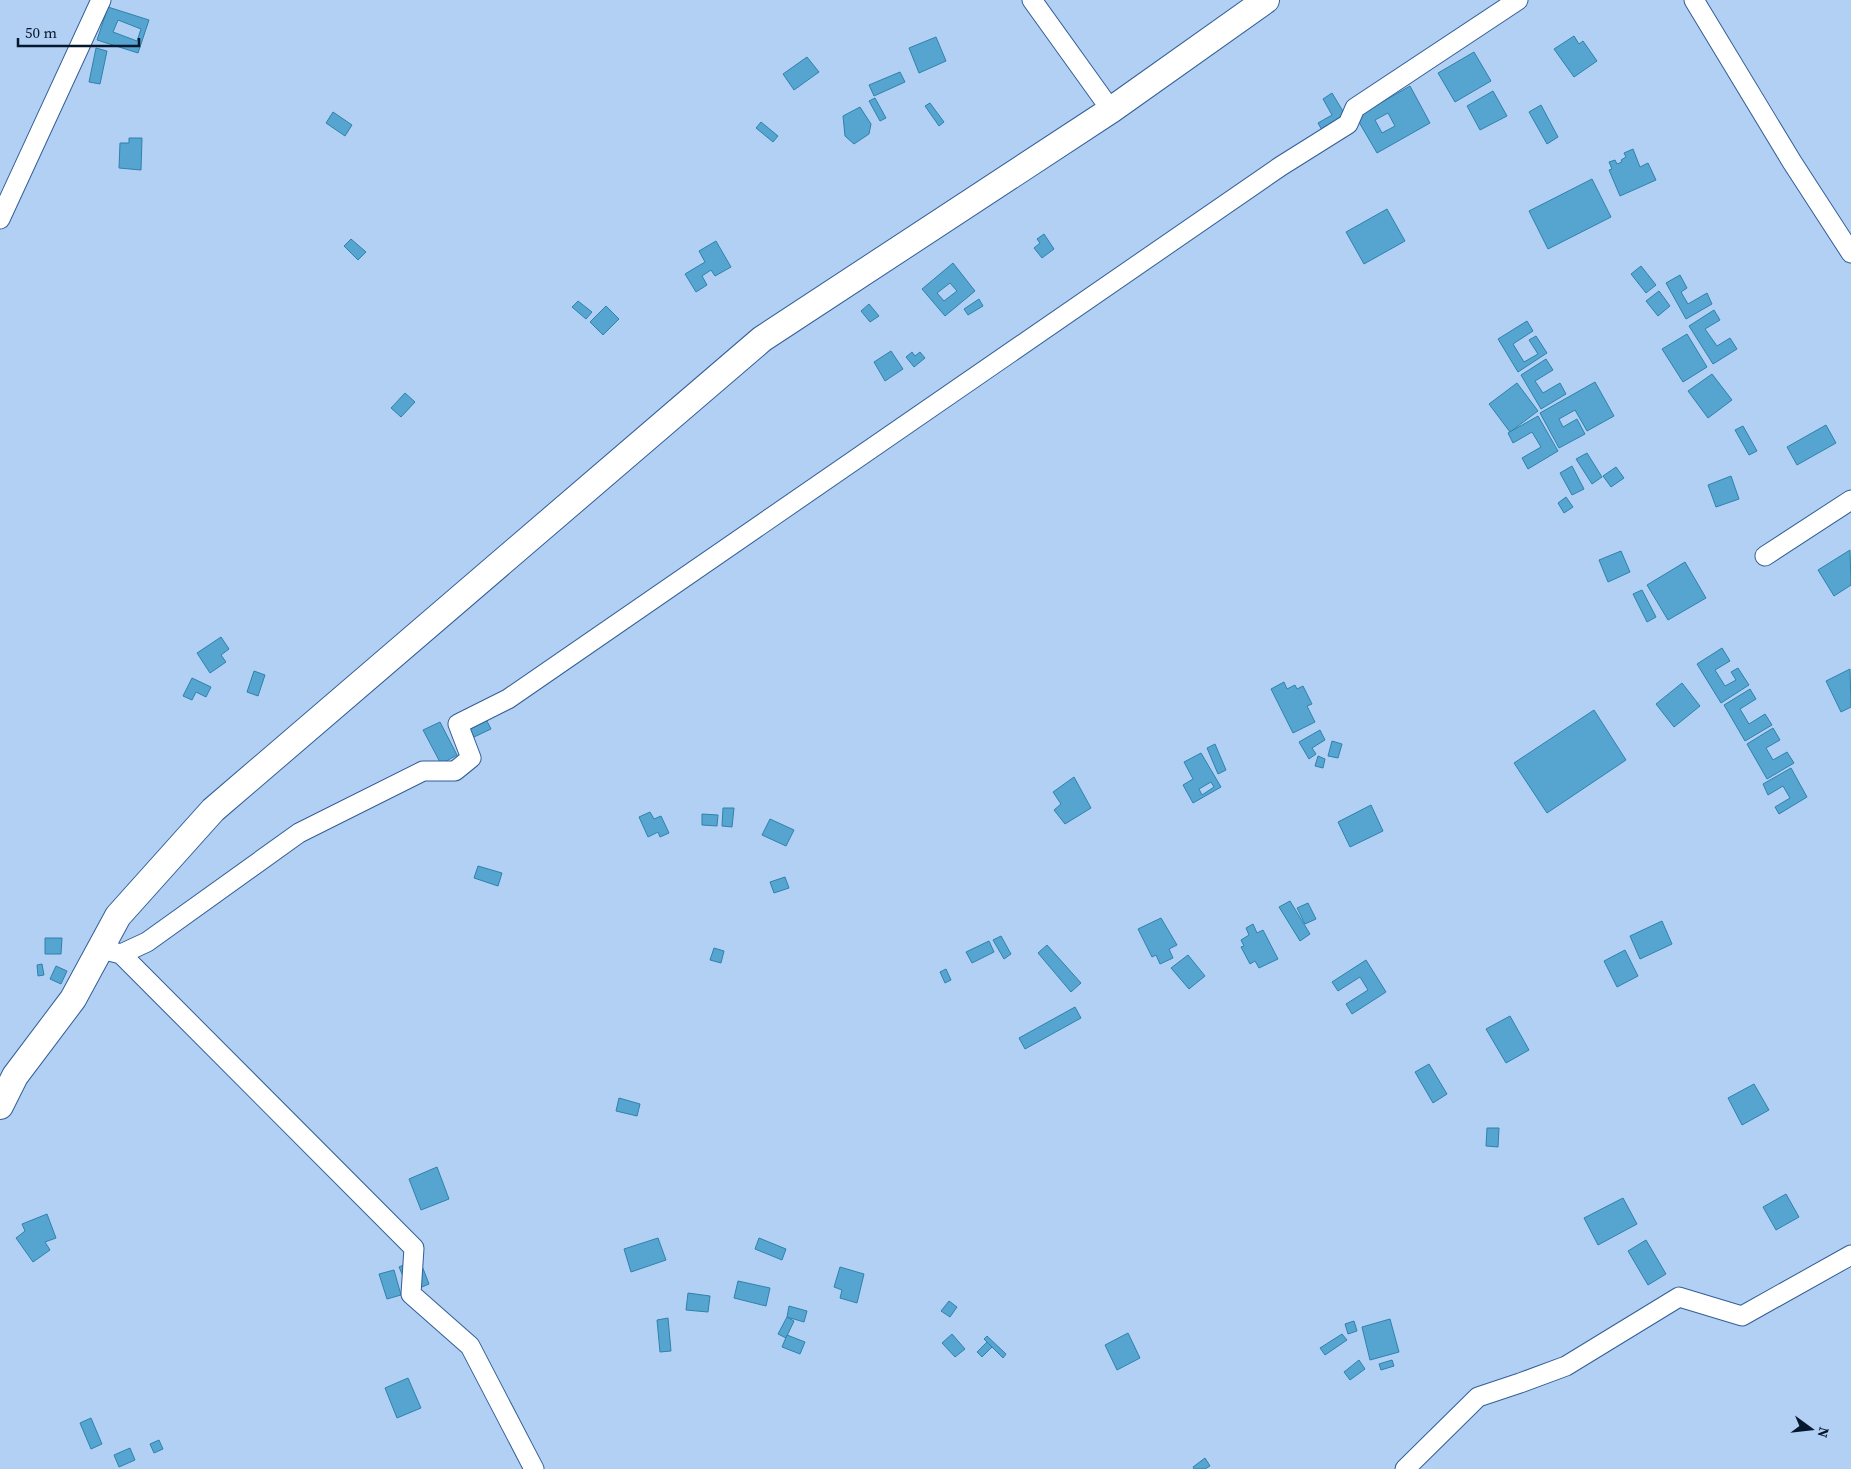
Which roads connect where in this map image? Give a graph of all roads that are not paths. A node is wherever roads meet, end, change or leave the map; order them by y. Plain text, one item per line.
1 (101, 0) edge
2 (1032, 0) edge
3 (1266, 0) edge
4 (1518, 0) edge
5 (1694, 0) edge
6 (1111, 110) junction
7 (0, 218) edge
8 (1851, 253) edge
9 (1851, 500) edge
10 (1765, 556) dead end
11 (111, 951) junction
12 (0, 1106) edge
13 (1851, 1255) edge
14 (534, 1469) edge
15 (1405, 1469) edge

1 - 7 street
2 - 6 street
3 - 6 street
4 - 11 street
5 - 8 street
6 - 11 street
9 - 10 street
11 - 12 street
11 - 14 street
13 - 15 street

